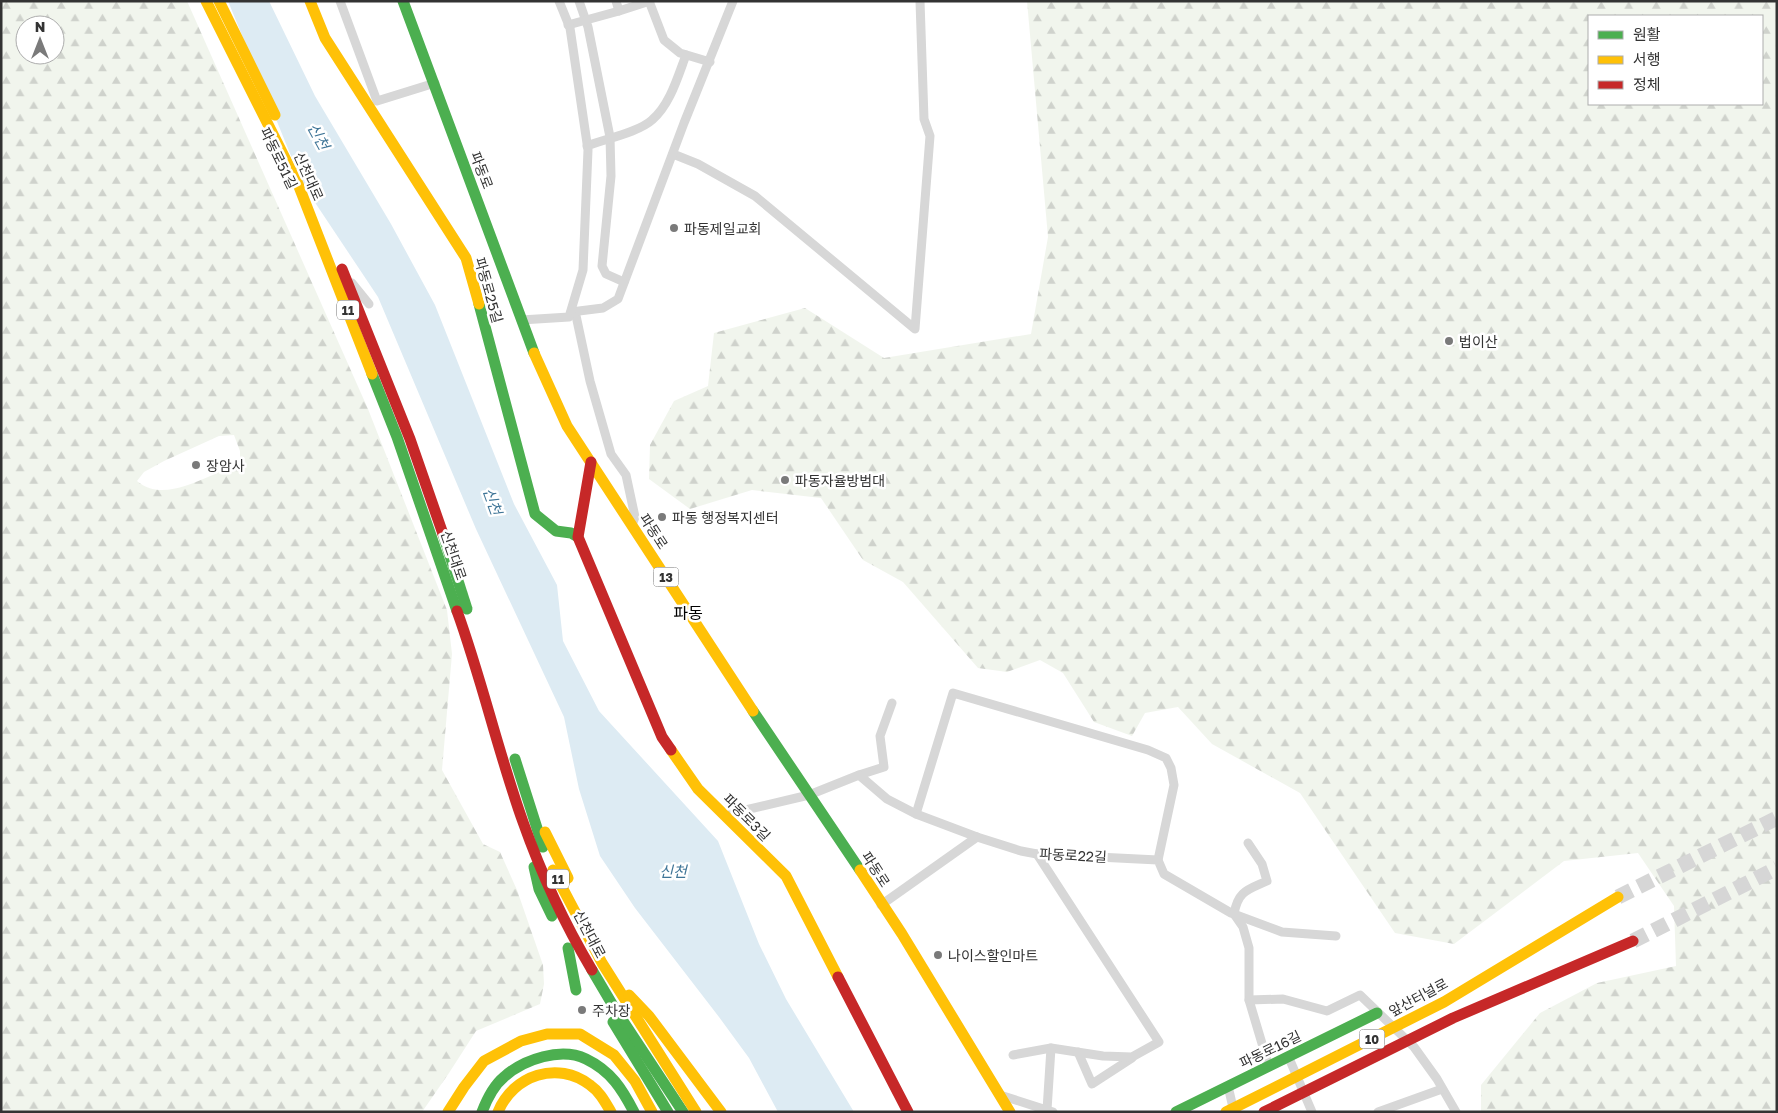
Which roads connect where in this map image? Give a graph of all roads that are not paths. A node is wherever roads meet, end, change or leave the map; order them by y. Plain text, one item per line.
1 (204, 1) edge
2 (219, 1) edge
3 (310, 1) edge
4 (340, 1) edge
5 (404, 1) edge
6 (559, 1) edge
7 (580, 1) edge
8 (616, 1) edge
9 (650, 1) edge
10 (733, 1) edge
11 (920, 1) edge
12 (620, 11) junction
13 (586, 21) junction
14 (568, 25) junction
15 (686, 55) junction
16 (710, 62) junction
17 (435, 83) junction
18 (372, 102) junction
19 (610, 137) junction
20 (587, 146) junction
21 (673, 154) junction
22 (624, 282) junction
23 (370, 304) dead end
24 (573, 312) junction
25 (521, 320) junction
26 (591, 462) junction
27 (632, 525) junction
28 (578, 537) junction
29 (468, 626) junction
30 (892, 703) dead end
31 (859, 775) junction
32 (520, 776) junction
33 (809, 795) junction
34 (916, 814) junction
35 (724, 815) junction
36 (523, 822) junction
37 (977, 837) junction
38 (1248, 843) dead end
39 (1037, 854) junction
40 (1158, 860) junction
41 (1618, 897) tunnel mouth
42 (881, 904) junction
43 (1234, 914) junction
44 (1336, 936) dead end
45 (1633, 941) tunnel mouth
46 (568, 948) junction
47 (576, 990) dead end
48 (628, 993) junction
49 (1249, 1000) junction
50 (1377, 1013) junction
51 (606, 1032) dead end
52 (1051, 1048) junction
53 (1078, 1052) junction
54 (1013, 1055) dead end
55 (1132, 1057) junction
56 (635, 1059) junction
57 (1269, 1067) junction
58 (1228, 1086) junction
59 (1442, 1089) junction
60 (1000, 1094) junction
61 (1050, 1111) edge
62 (1384, 1111) edge
63 (448, 1112) edge
64 (482, 1112) edge
65 (498, 1112) edge
66 (611, 1112) edge
67 (634, 1112) edge
68 (652, 1112) edge
69 (668, 1112) edge
70 (683, 1112) edge
71 (696, 1112) edge
72 (706, 1112) edge
73 (721, 1112) edge
74 (908, 1112) edge
75 (1010, 1112) edge
76 (1176, 1112) edge
77 (1226, 1112) edge
78 (1234, 1112) edge
79 (1264, 1112) edge
80 (1312, 1112) edge
81 (1456, 1112) edge

1 - 23 street, 파동로51길
1 - 29 main road, 신천대로 / 11
2 - 29 main road, 신천대로 / 11
3 - 18 main road, 파동로25길
4 - 18 street
5 - 17 main road, 파동로 / 13
6 - 14 street
7 - 13 street
8 - 12 street
9 - 12 street
9 - 15 street
10 - 16 street
11 - 21 street
12 - 13 street
13 - 14 street
13 - 19 street
14 - 20 street
15 - 16 street
15 - 19 street
16 - 21 street
17 - 18 street
17 - 25 main road, 파동로 / 13
18 - 28 main road, 파동로25길
19 - 20 street
19 - 22 street
20 - 24 street
21 - 22 street
22 - 24 street
24 - 25 street
24 - 27 street
25 - 26 main road, 파동로 / 13
26 - 27 main road, 파동로 / 13
26 - 28 main road
27 - 33 main road, 파동로 / 13
28 - 35 main road, 파동로3길
29 - 32 main road, 신천대로 / 11
29 - 36 main road, 신천대로 / 11
30 - 31 street
31 - 33 street
31 - 34 street, 파동로22길
32 - 48 main road, 11
32 - 71 main road, 신천대로 / 11
33 - 35 street
33 - 42 main road, 파동로 / 13
34 - 37 street, 파동로22길
34 - 40 street
35 - 74 main road, 파동로3길
36 - 46 main road, 11
36 - 70 main road, 신천대로 / 11
37 - 39 street, 파동로22길
37 - 42 street
38 - 43 street
39 - 40 street, 파동로22길
39 - 55 street
40 - 43 street
41 - 77 main road, 앞산터널로 / 10
42 - 60 main road, 파동로 / 13
43 - 44 street
43 - 49 street
45 - 79 main road, 10
46 - 47 main road
46 - 56 main road, 11
48 - 72 main road, 11
48 - 73 main road
49 - 50 street
49 - 57 street
50 - 57 main road, 파동로16길
50 - 59 street
51 - 56 main road
52 - 53 street
52 - 54 street
52 - 61 street
53 - 55 street
53 - 55 street
56 - 69 main road, 11
57 - 58 street
57 - 80 street
58 - 76 main road
58 - 78 street
59 - 62 street
59 - 81 street
60 - 61 street
60 - 75 main road, 파동로 / 13
63 - 68 main road
64 - 67 main road
65 - 66 main road

